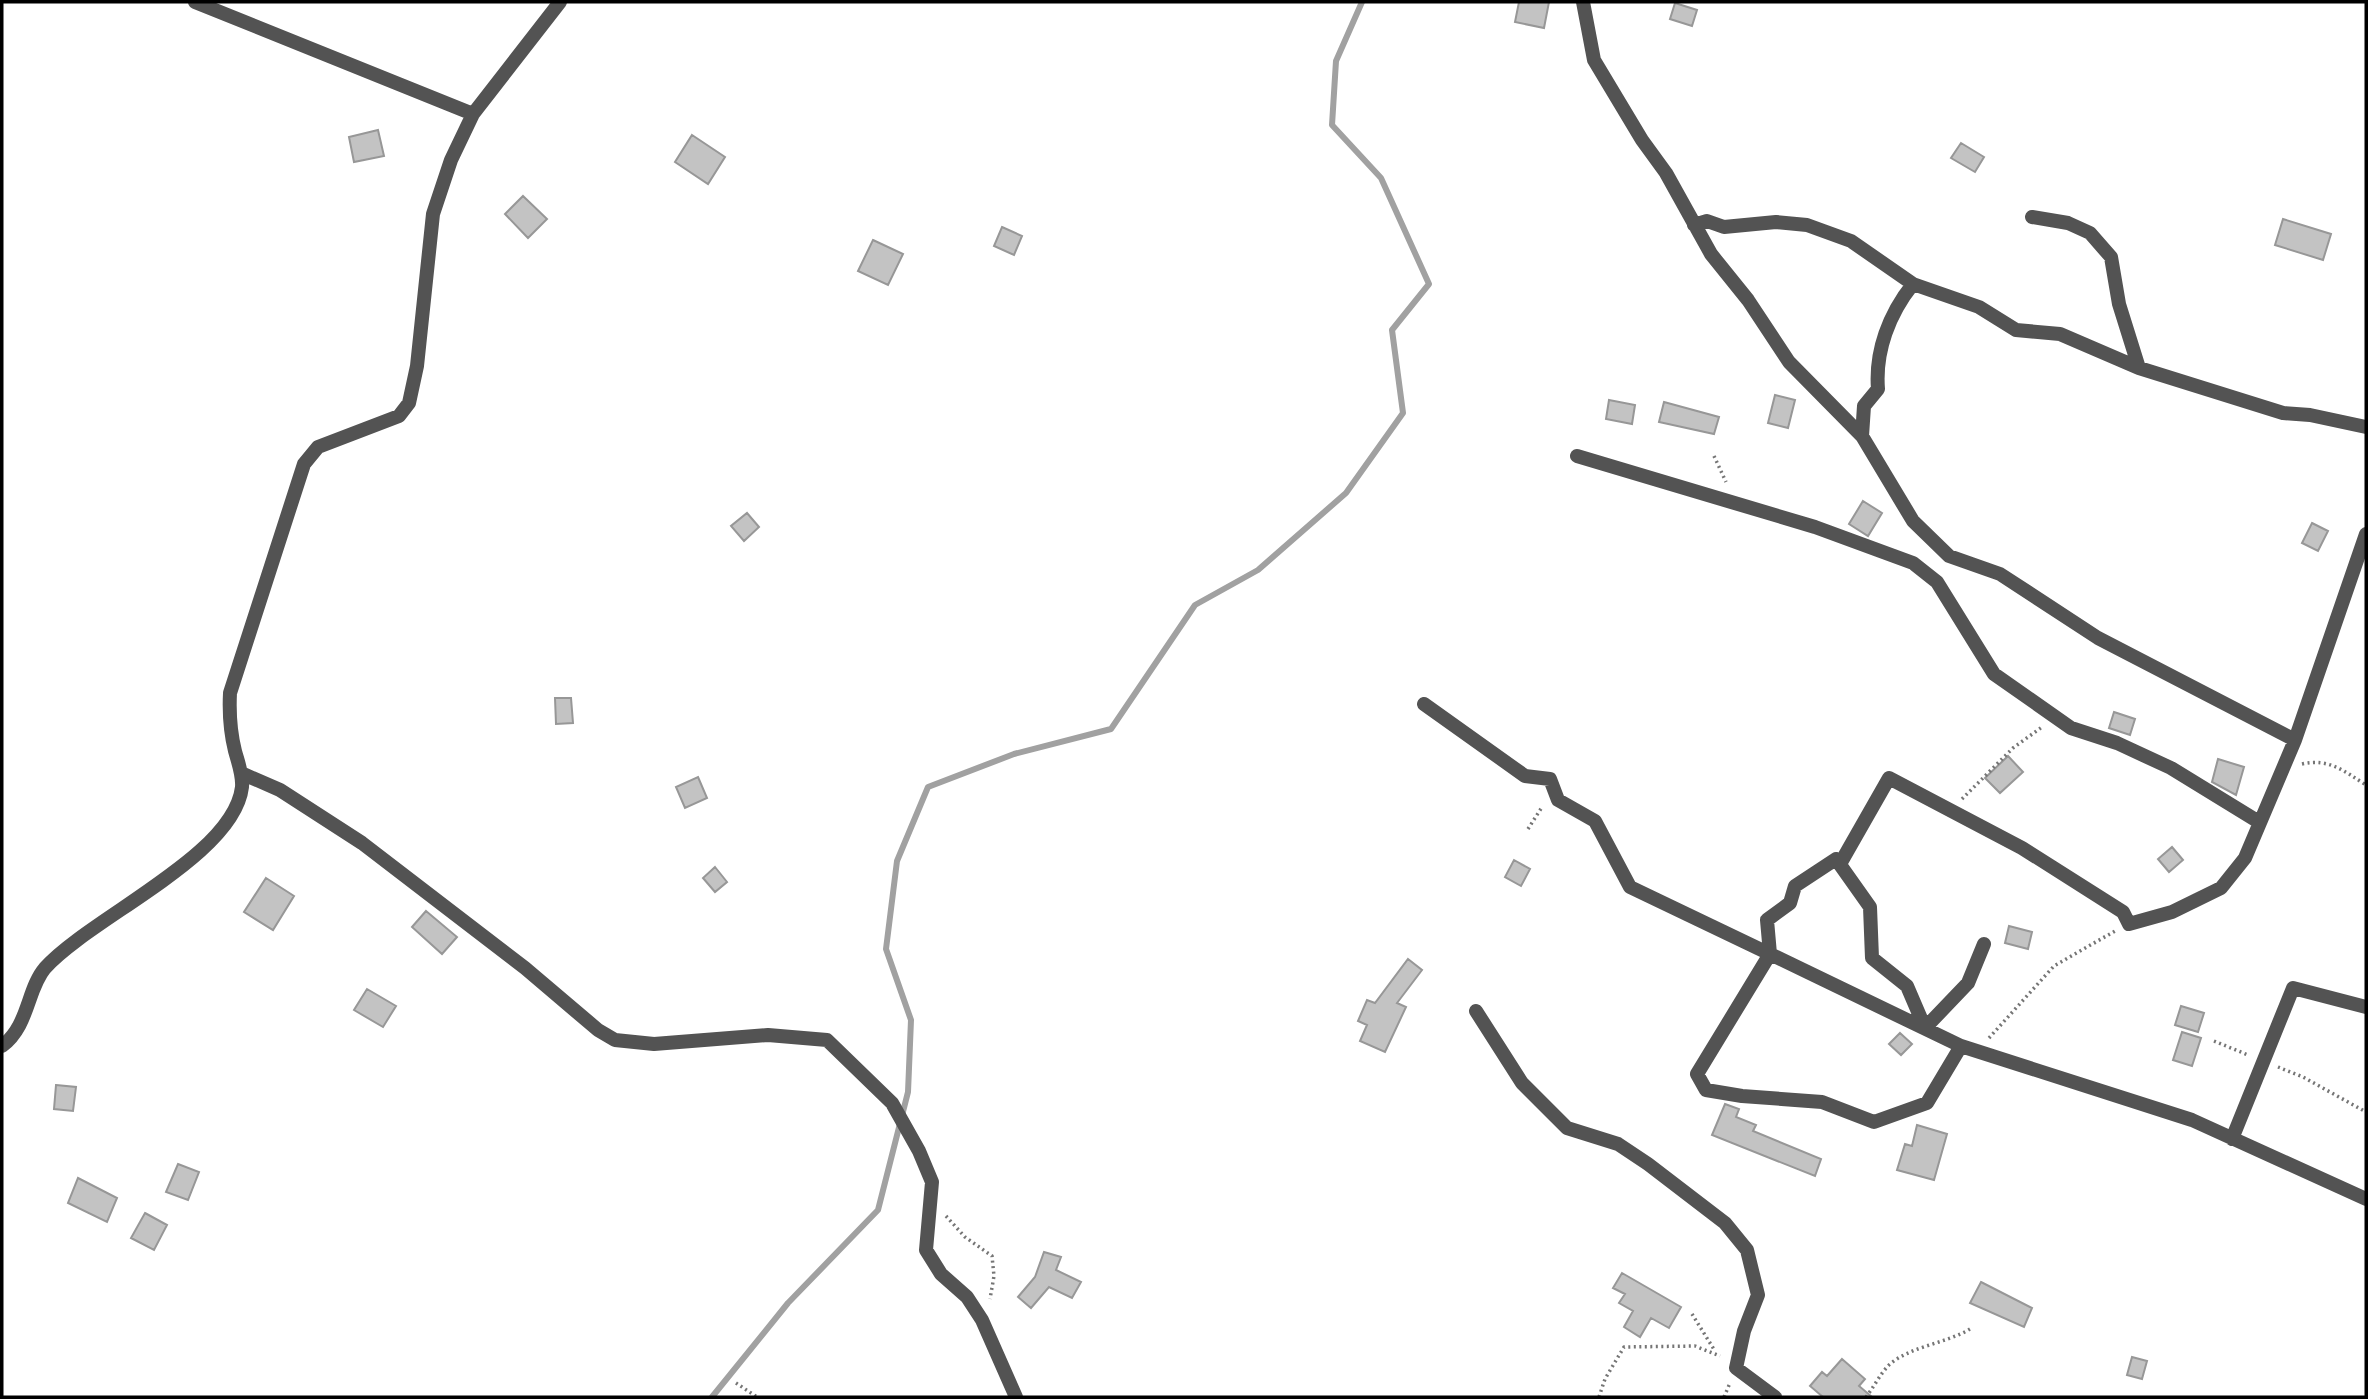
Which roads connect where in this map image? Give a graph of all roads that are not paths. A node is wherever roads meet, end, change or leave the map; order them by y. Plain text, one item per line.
1 (195, 2) edge
2 (560, 2) edge
3 (1583, 2) edge
4 (473, 114) junction
5 (2032, 217) dead end
6 (1694, 225) junction
7 (1913, 284) junction
8 (2139, 368) junction
9 (2366, 427) edge
10 (1862, 436) junction
11 (1577, 456) dead end
12 (2366, 534) edge
13 (1424, 704) dead end
14 (2295, 740) junction
15 (241, 773) junction
16 (2259, 822) junction
17 (1840, 864) junction
18 (1984, 944) dead end
19 (1770, 954) junction
20 (2366, 1007) edge
21 (1476, 1011) dead end
22 (1925, 1028) junction
23 (2, 1046) edge
24 (1961, 1046) junction
25 (2232, 1139) junction
26 (2366, 1199) edge
27 (1016, 1397) edge
28 (1775, 1397) edge

1 - 4 street
2 - 4 street
3 - 6 street
4 - 15 street
5 - 8 street
6 - 7 street
6 - 10 street
7 - 8 street
7 - 10 street
8 - 9 street
10 - 14 street
11 - 16 street
12 - 14 street
13 - 19 street
14 - 16 street
15 - 23 street
15 - 27 street
16 - 17 street
17 - 19 street
17 - 22 street
18 - 22 street
19 - 22 street
19 - 24 street
20 - 25 street
21 - 28 street
22 - 24 street
24 - 25 street
25 - 26 street

